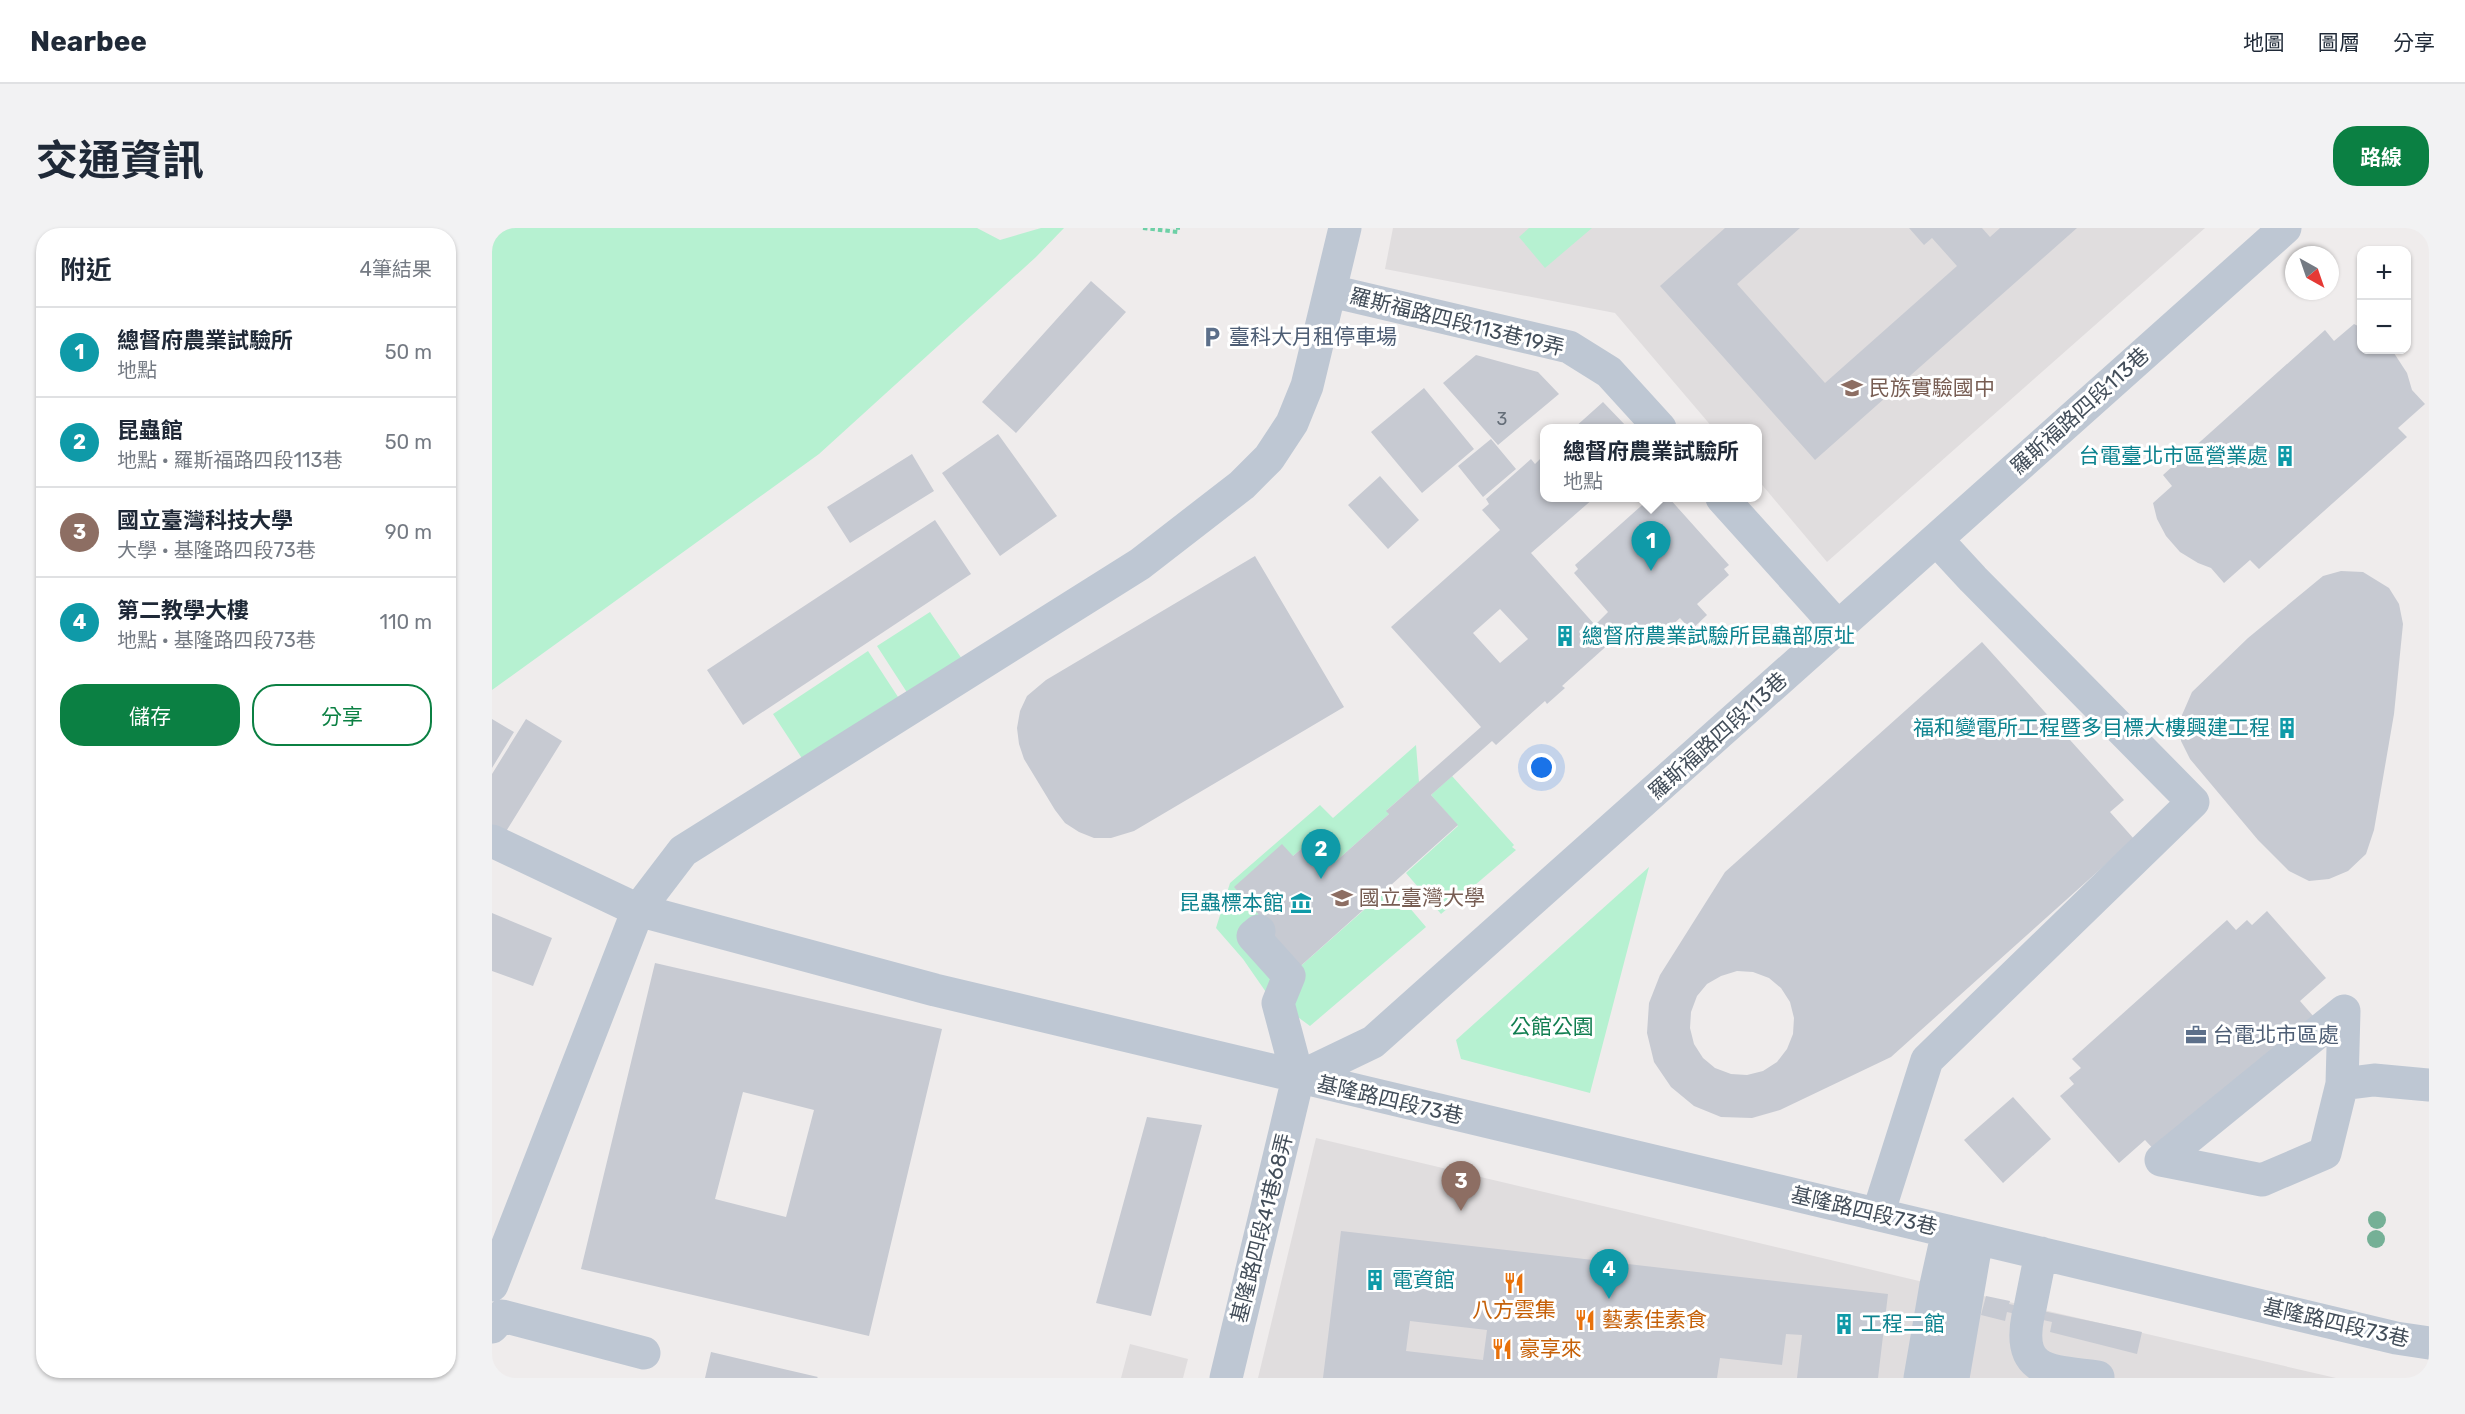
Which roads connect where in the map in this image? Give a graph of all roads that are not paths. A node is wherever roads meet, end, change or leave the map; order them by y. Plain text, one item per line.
1 (1345, 228) edge
2 (2285, 228) edge
3 (1331, 291) junction
4 (1656, 424) edge
5 (1726, 502) edge
6 (1937, 540) junction
7 (1839, 628) junction
8 (492, 841) edge
9 (638, 910) junction
10 (1258, 931) dead end
11 (1298, 1078) junction
12 (2343, 1084) junction
13 (2429, 1085) edge
14 (1878, 1214) junction
15 (1963, 1234) junction
16 (2041, 1253) junction
17 (492, 1285) edge
18 (492, 1327) edge
19 (2429, 1343) edge
20 (644, 1353) dead end
21 (2098, 1377) edge
22 (1226, 1378) edge
23 (1920, 1378) edge
24 (1953, 1378) edge

1 - 3 street
2 - 6 street, 羅斯福路四段113巷
3 - 4 street, 羅斯福路四段113巷19弄
3 - 9 street
5 - 7 street
6 - 7 street, 羅斯福路四段113巷
6 - 14 street
7 - 11 street, 羅斯福路四段113巷
8 - 9 street, 基隆路四段73巷
9 - 11 street, 基隆路四段73巷
9 - 17 street
10 - 11 street
11 - 14 street, 基隆路四段73巷
11 - 22 street, 基隆路四段41巷68弄
12 - 12 street
12 - 13 street
14 - 15 street, 基隆路四段73巷
15 - 16 street, 基隆路四段73巷
15 - 23 street
15 - 24 street
16 - 19 street, 基隆路四段73巷
16 - 21 street
18 - 20 street

